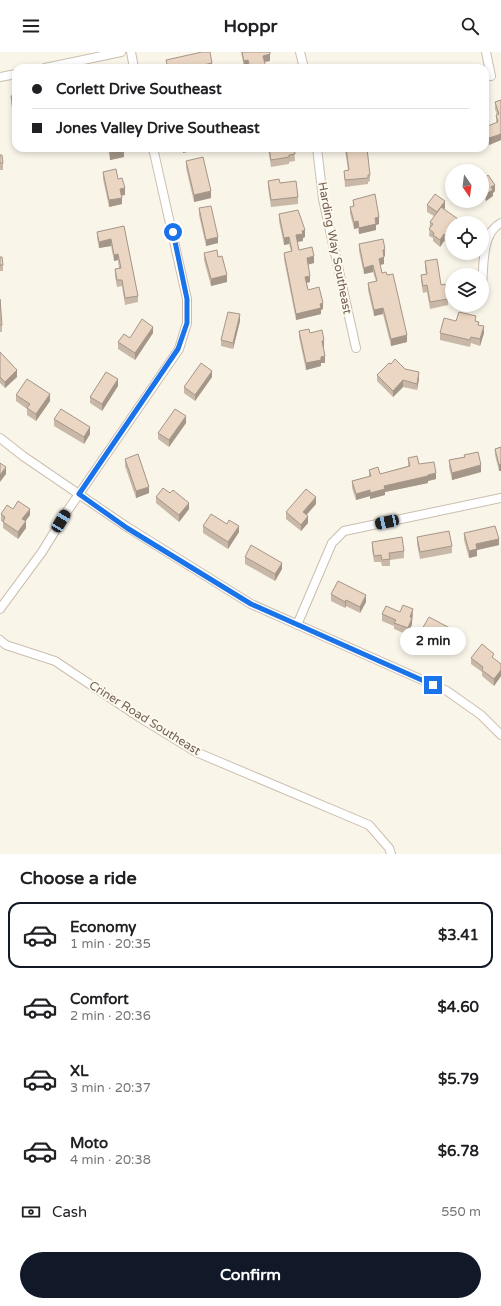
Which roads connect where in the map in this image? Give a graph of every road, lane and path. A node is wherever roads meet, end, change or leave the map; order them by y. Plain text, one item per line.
1 (121, 52) edge
2 (130, 52) edge
3 (300, 52) edge
4 (486, 52) edge
5 (64, 64) edge
6 (133, 64) edge
7 (303, 64) edge
8 (488, 64) edge
9 (489, 66) edge
10 (12, 75) edge
11 (491, 76) dead end
12 (0, 78) edge
13 (154, 152) edge
14 (317, 152) edge
15 (501, 223) edge
16 (484, 268) edge
17 (356, 348) dead end
18 (0, 438) edge
19 (79, 494) junction
20 (501, 498) edge
21 (0, 609) edge
22 (297, 624) junction
23 (0, 640) edge
24 (501, 734) edge
25 (391, 854) edge

1 - 5 street
2 - 6 street
3 - 7 street
4 - 8 street
9 - 11 street
10 - 12 street
13 - 19 street
14 - 17 street, Harding Way Southeast
15 - 16 street
18 - 19 street
19 - 21 street
19 - 22 street
20 - 22 street
22 - 24 street
23 - 25 street, Criner Road Southeast

